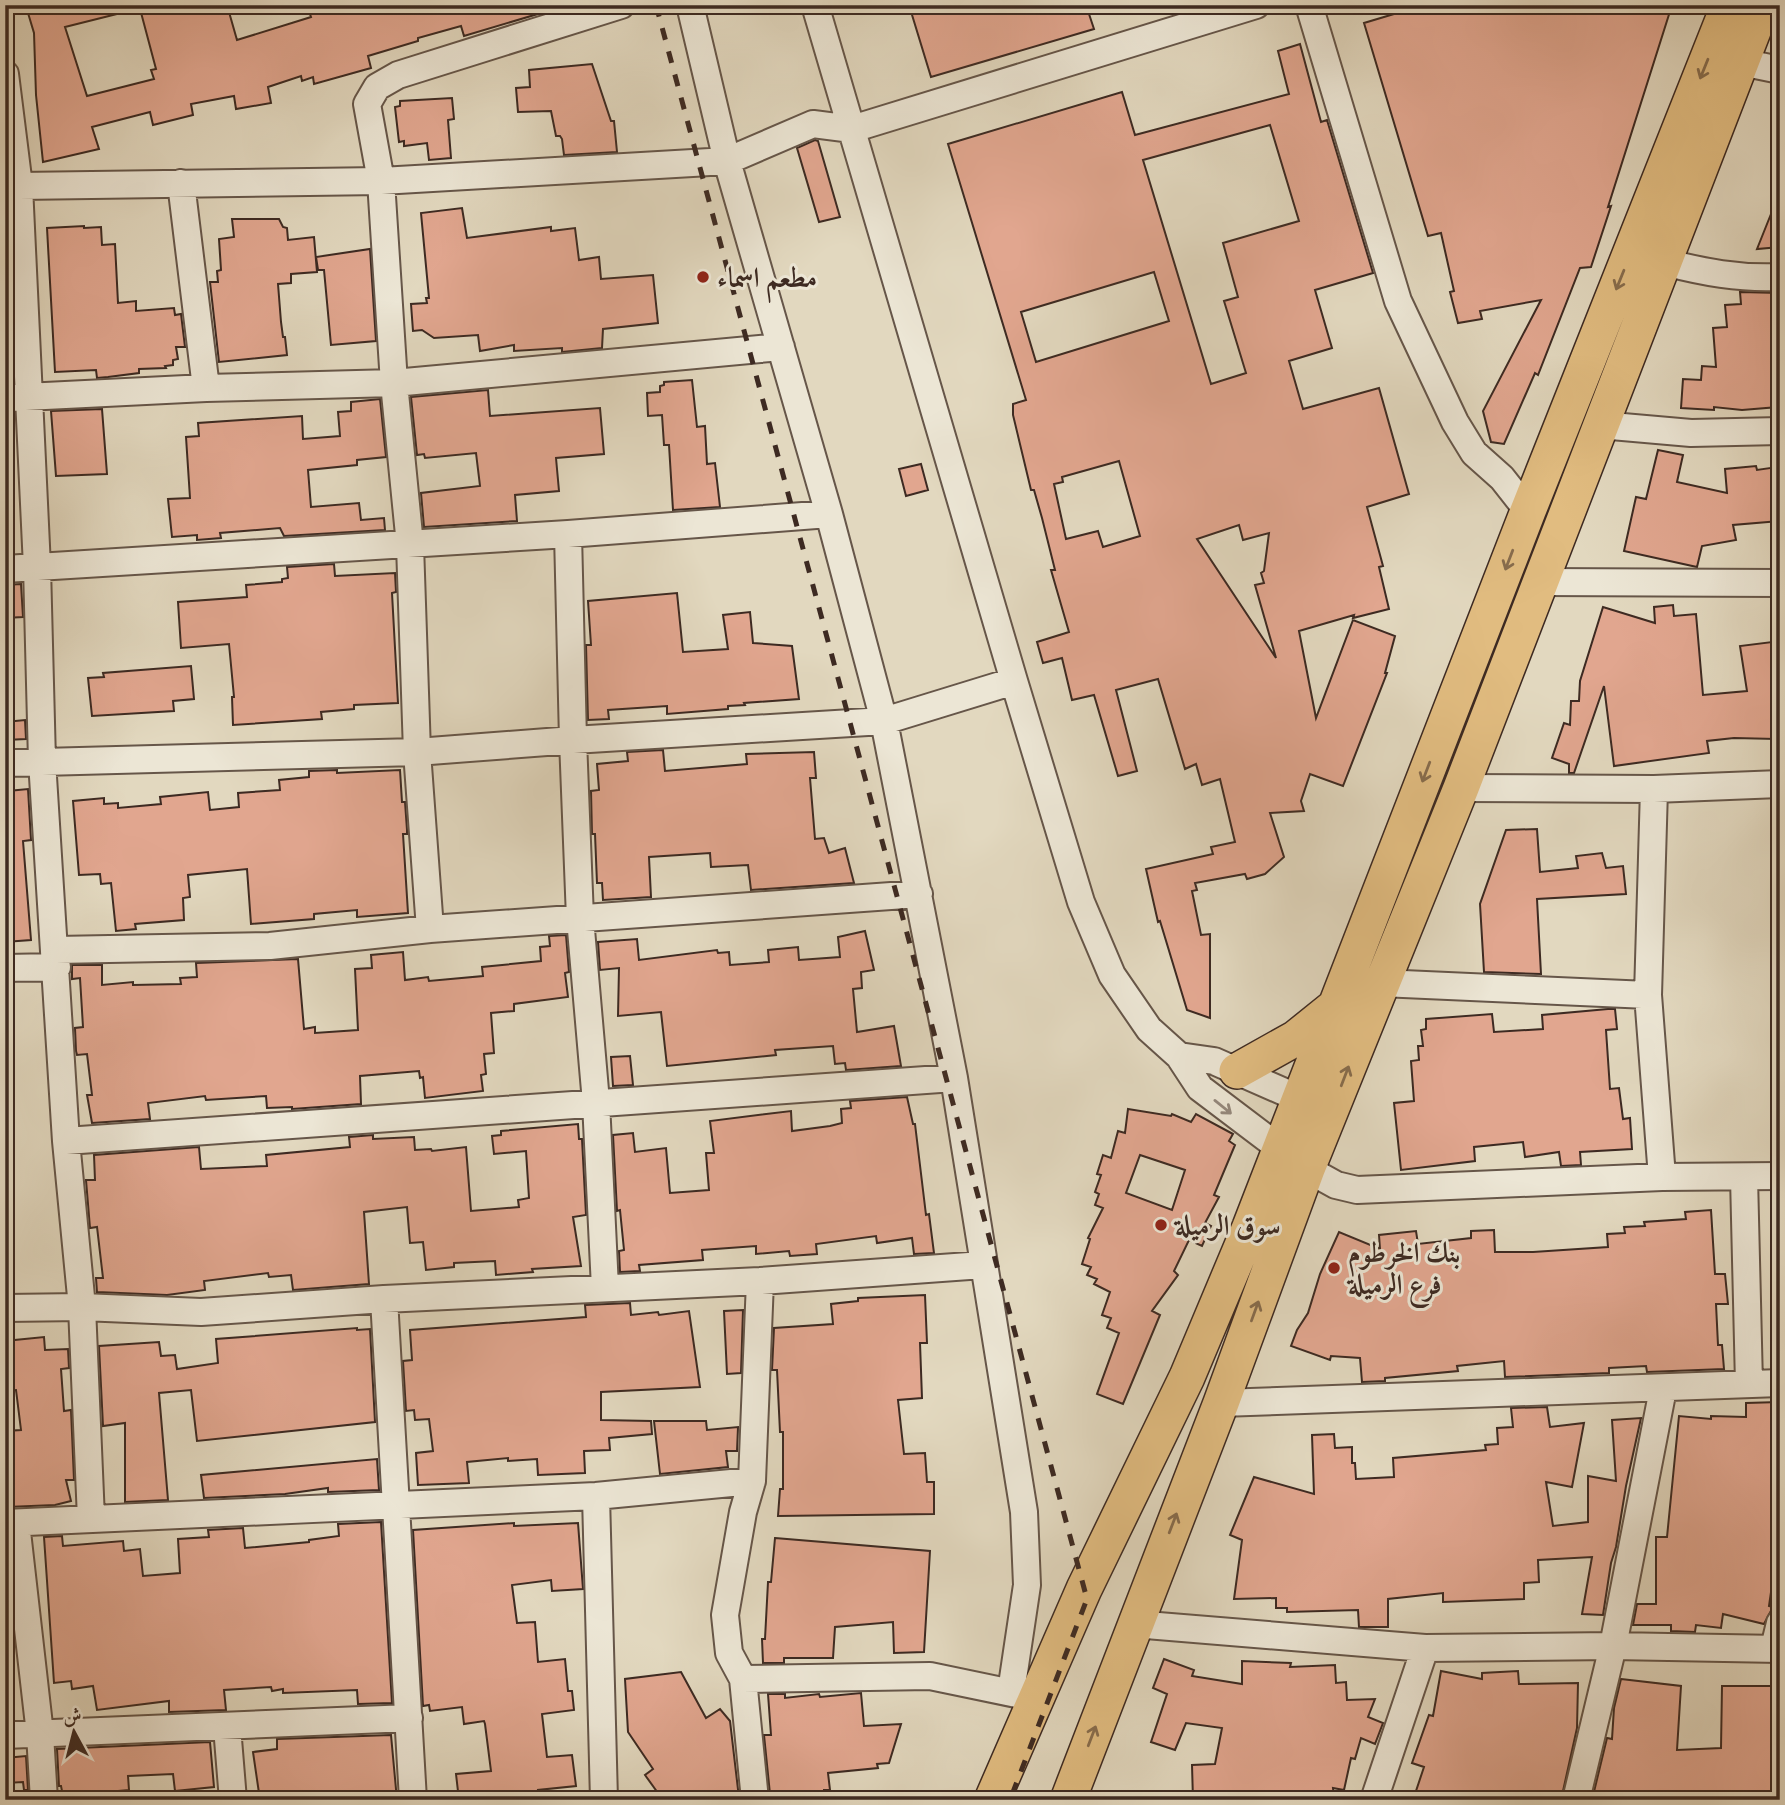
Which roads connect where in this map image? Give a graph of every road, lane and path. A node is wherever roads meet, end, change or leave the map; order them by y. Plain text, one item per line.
1 (621, 5) edge
2 (690, 5) edge
3 (815, 5) edge
4 (1256, 5) edge
5 (1309, 5) edge
6 (1729, 5) edge
7 (1763, 5) edge
8 (1741, 62) junction
9 (1780, 70) edge
10 (5, 74) edge
11 (852, 129) junction
12 (727, 161) junction
13 (382, 181) junction
14 (181, 183) junction
15 (12, 188) edge
16 (1664, 262) junction
17 (1780, 277) edge
18 (781, 347) junction
19 (394, 383) junction
20 (206, 388) junction
21 (17, 397) edge
22 (1600, 425) junction
23 (1780, 431) edge
24 (1528, 511) junction
25 (829, 514) junction
26 (568, 534) junction
27 (410, 545) junction
28 (37, 567) junction
29 (5, 569) edge
30 (1539, 582) junction
31 (1780, 583) edge
32 (1014, 681) junction
33 (884, 721) junction
34 (573, 740) junction
35 (417, 752) junction
36 (42, 761) junction
37 (5, 763) edge
38 (1780, 784) edge
39 (1461, 788) junction
40 (1654, 789) junction
41 (919, 894) junction
42 (580, 918) junction
43 (430, 929) junction
44 (56, 958) junction
45 (5, 968) edge
46 (1381, 983) junction
47 (1648, 995) junction
48 (1337, 1005) junction
49 (1179, 1056) junction
50 (1237, 1071) junction
51 (954, 1078) junction
52 (596, 1102) junction
53 (1316, 1106) junction
54 (66, 1141) junction
55 (1294, 1159) junction
56 (1780, 1176) edge
57 (1662, 1177) junction
58 (1744, 1177) junction
59 (983, 1265) junction
60 (760, 1282) junction
61 (605, 1288) junction
62 (384, 1300) junction
63 (82, 1307) junction
64 (5, 1308) edge
65 (1780, 1383) edge
66 (1749, 1384) junction
67 (1662, 1389) junction
68 (1221, 1403) junction
69 (752, 1481) junction
70 (596, 1496) junction
71 (396, 1506) junction
72 (91, 1519) junction
73 (11, 1523) edge
74 (1134, 1624) junction
75 (1778, 1640) edge
76 (1613, 1646) junction
77 (1425, 1648) junction
78 (743, 1679) junction
79 (1023, 1695) junction
80 (409, 1718) junction
81 (227, 1727) junction
82 (40, 1734) junction
83 (5, 1735) edge
84 (44, 1800) edge
85 (233, 1800) edge
86 (413, 1800) edge
87 (604, 1800) edge
88 (755, 1800) edge
89 (992, 1800) edge
90 (1068, 1800) edge
91 (1374, 1800) edge
92 (1576, 1800) edge

1 - 13 street
2 - 12 street
3 - 11 street
4 - 11 street
5 - 24 street
6 -> 24 main road
7 - 8 main road
8 - 9 street
8 - 16 main road
10 - 15 street
11 - 12 street
11 - 32 street
12 - 13 street
12 - 18 street
13 - 14 street
13 - 19 street
14 - 15 street
14 - 20 street
15 - 21 street
16 - 17 street
16 - 22 main road
18 - 19 street
18 - 25 street
19 - 20 street
19 - 27 street
20 - 21 street
21 - 28 street
22 - 23 street
22 - 30 main road
24 -> 48 main road
25 - 26 street
25 - 33 street
26 - 27 street
26 - 34 street
27 - 28 street
27 - 35 street
28 - 29 street
28 - 36 street
30 - 31 street
30 - 39 main road
32 - 33 street
32 - 49 street
33 - 34 street
33 - 41 street
34 - 35 street
34 - 42 street
35 - 36 street
35 - 43 street
36 - 37 street
36 - 44 street
38 - 40 street
39 - 40 street
39 - 46 main road
40 - 47 street
41 - 42 street
41 - 51 street
42 - 43 street
42 - 52 street
43 - 44 street
44 - 45 street
44 - 54 street
46 - 47 street
53 -> 46 main road
47 - 57 street
48 - 50 main road
48 - 53 main road
49 - 50 street
49 -> 55 street
50 - 53 street
51 - 52 street
51 - 59 street
52 - 54 street
52 - 61 street
53 - 55 main road
54 - 63 street
55 - 57 street
68 -> 55 main road
55 - 79 main road
56 - 58 street
57 - 58 street
58 - 66 street
59 - 60 street
59 - 79 street
60 - 61 street
60 - 69 street
61 - 62 street
62 - 63 street
62 - 71 street
63 - 64 street
63 - 72 street
65 - 66 street
66 - 67 street
67 - 68 street
67 - 76 street
74 -> 68 main road
69 - 70 street
69 - 78 street
70 - 71 street
70 - 87 street
71 - 72 street
71 - 80 street
72 - 73 street
73 - 82 street
74 - 77 street
90 -> 74 main road
75 - 76 street
76 - 77 street
76 - 92 street
77 - 91 street
78 - 79 street
78 - 88 street
79 - 89 main road
80 - 81 street
80 - 86 street
81 - 82 street
81 - 85 street
82 - 83 street
82 - 84 street

